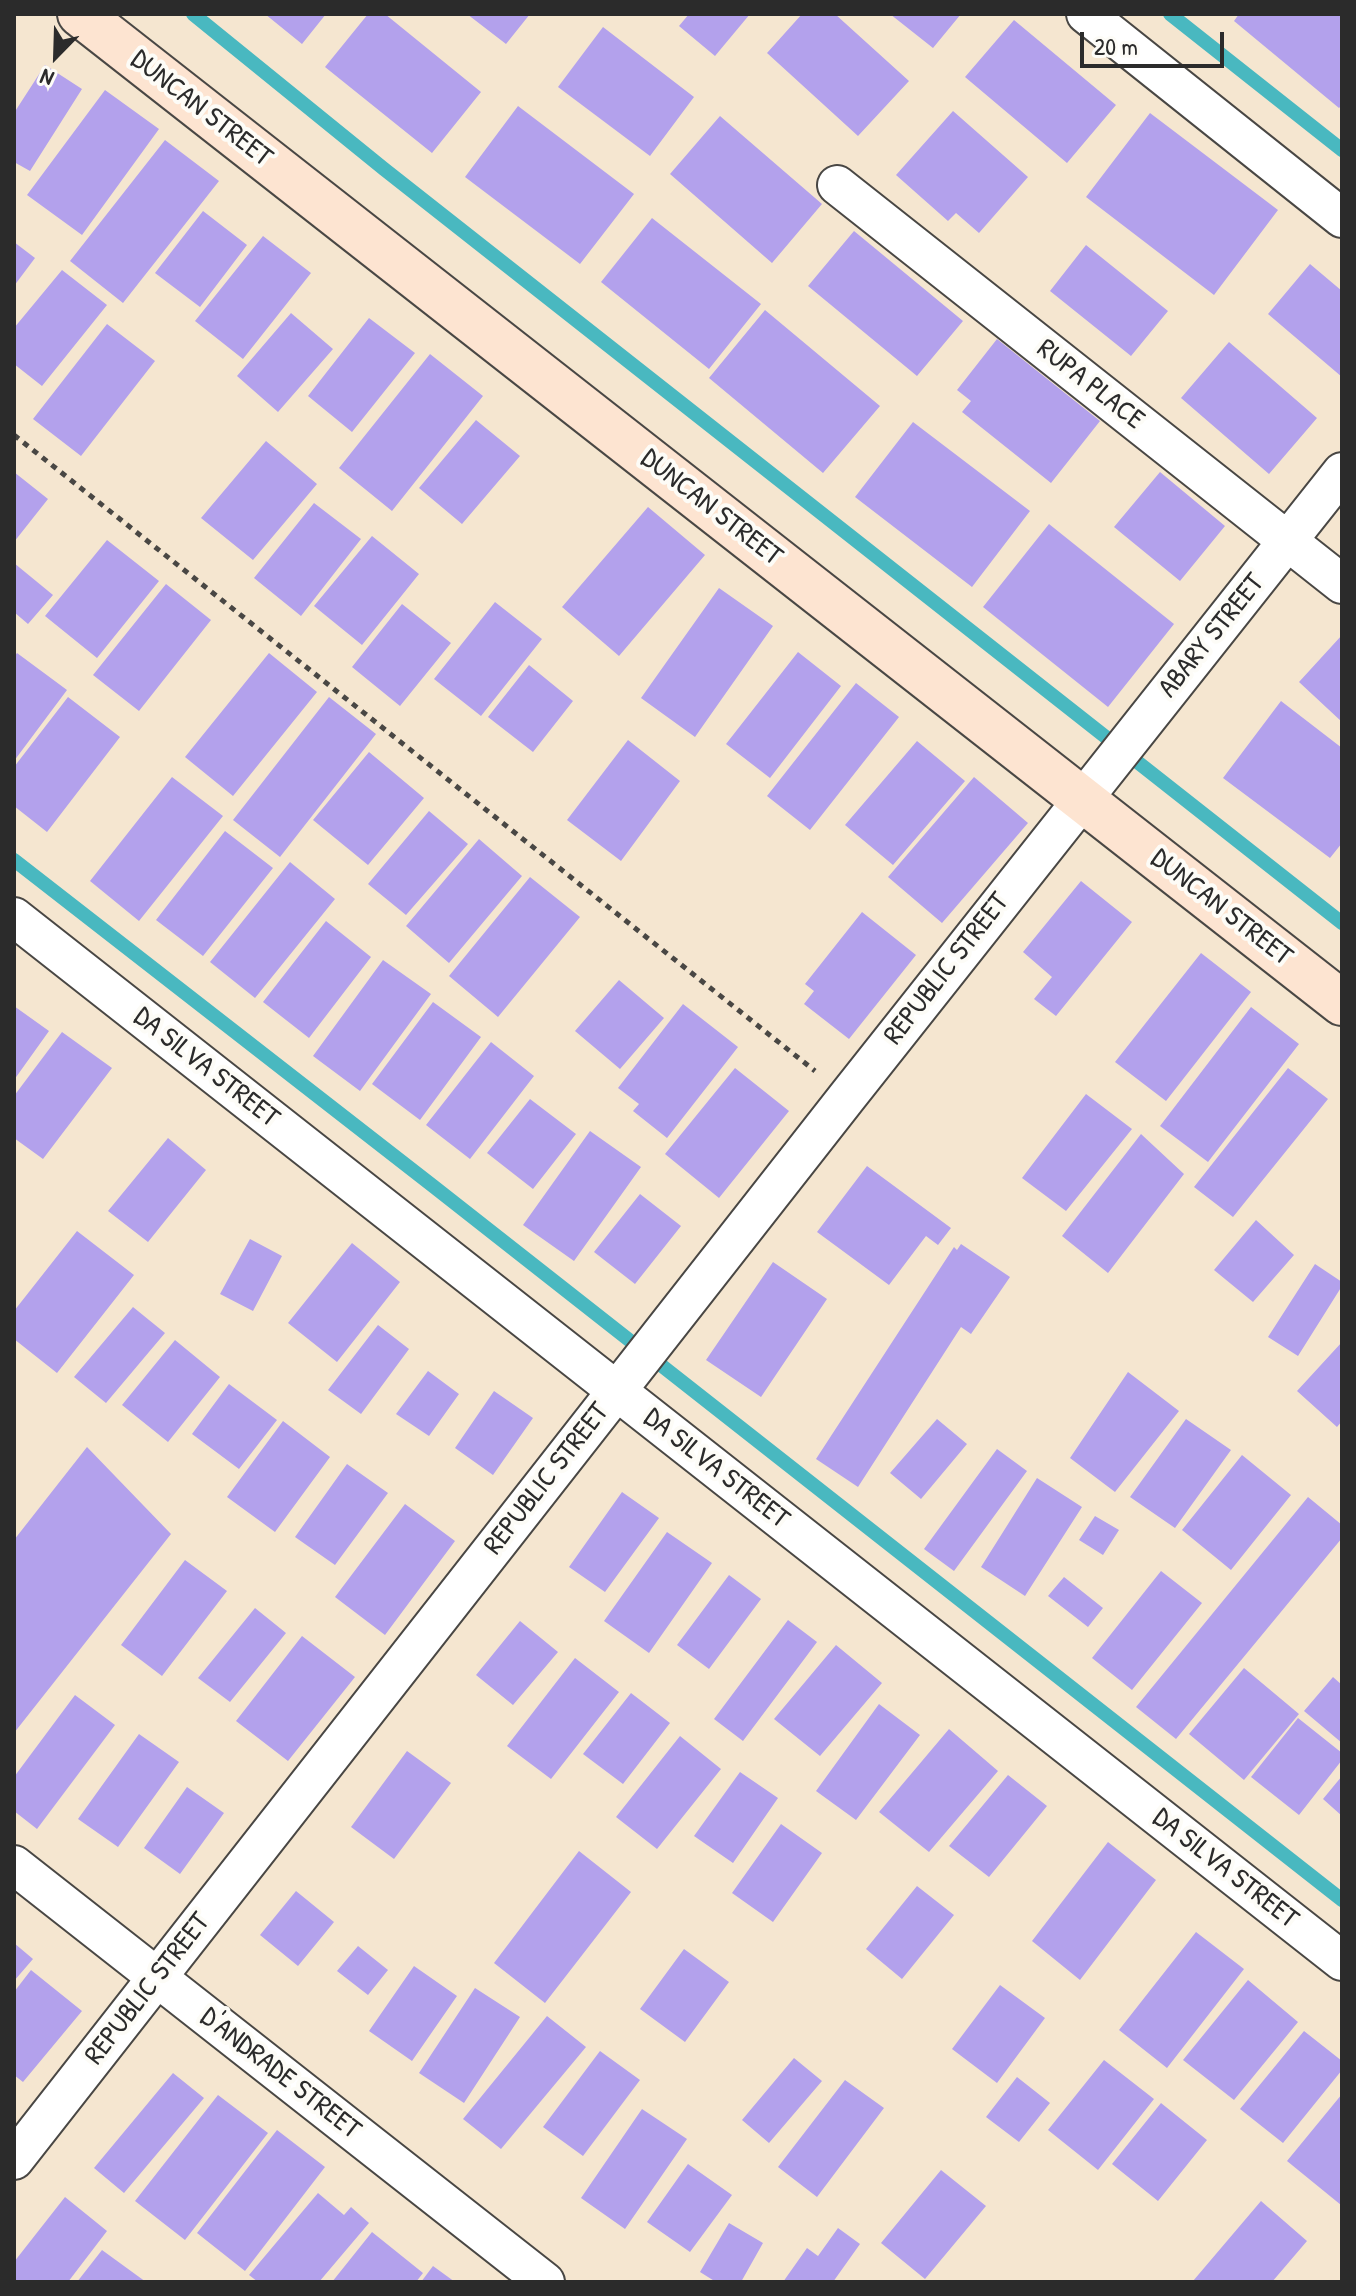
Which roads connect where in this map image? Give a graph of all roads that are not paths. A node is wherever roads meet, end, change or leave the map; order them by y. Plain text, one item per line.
1 (80, 14) edge
2 (1086, 14) edge
3 (837, 185) dead end
4 (1342, 218) edge
5 (1342, 472) edge
6 (1287, 541) junction
7 (1342, 584) edge
8 (1090, 789) junction
9 (14, 917) edge
10 (1342, 1003) edge
11 (621, 1386) junction
12 (14, 1865) edge
13 (1342, 1961) edge
14 (157, 1978) junction
15 (14, 2160) edge
16 (545, 2282) edge

1 - 8 street, DUNCAN STREET
2 - 4 street
3 - 6 street, RUPA PLACE
5 - 6 street, ABARY STREET
6 - 7 street, RUPA PLACE
6 - 8 street, ABARY STREET
8 - 10 street, DUNCAN STREET
8 - 11 street, REPUBLIC STREET
9 - 11 street, DA SILVA STREET
11 - 13 street, DA SILVA STREET
11 - 14 street, REPUBLIC STREET
12 - 14 street, D'ANDRADE STREET
14 - 15 street, REPUBLIC STREET
14 - 16 street, D'ANDRADE STREET

